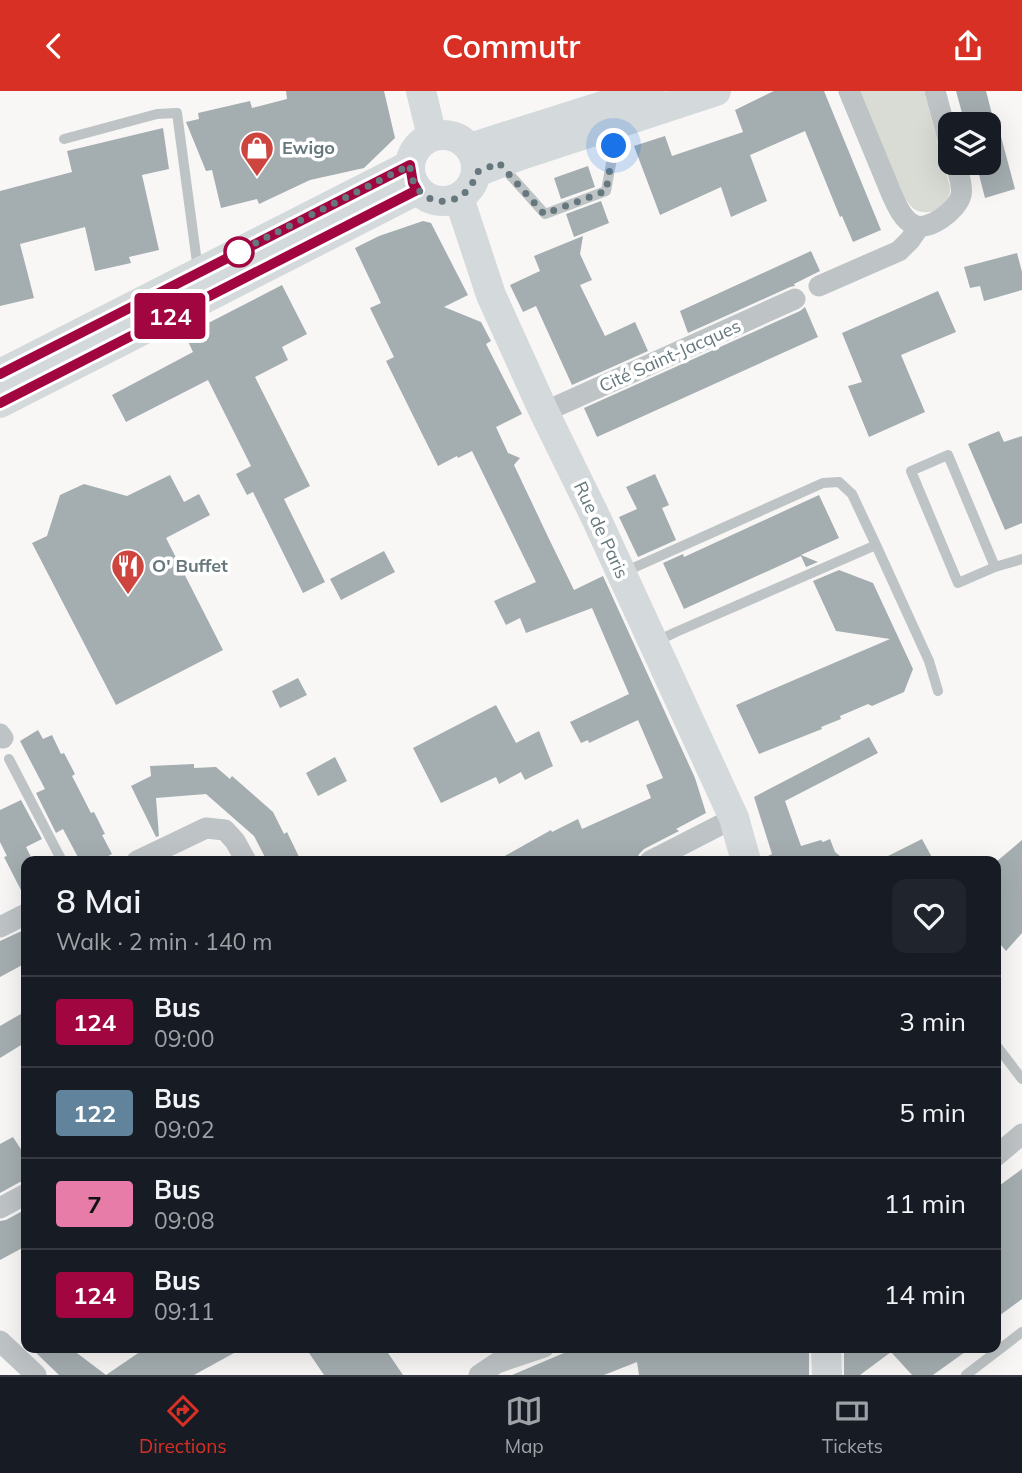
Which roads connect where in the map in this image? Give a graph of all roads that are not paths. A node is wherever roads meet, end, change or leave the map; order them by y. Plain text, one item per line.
1 (421, 91) edge
2 (649, 91) edge
3 (716, 91) edge
4 (849, 91) edge
5 (935, 91) edge
6 (941, 112) edge
7 (618, 123) junction
8 (432, 137) junction
9 (64, 139) dead end
10 (482, 161) junction
11 (959, 175) edge
12 (414, 177) junction
13 (459, 198) junction
14 (919, 227) junction
15 (199, 272) junction
16 (820, 286) dead end
17 (795, 299) dead end
18 (0, 374) edge
19 (0, 403) edge
20 (544, 412) junction
21 (876, 544) junction
22 (1022, 559) edge
23 (995, 568) junction
24 (621, 573) junction
25 (653, 643) junction
26 (938, 691) dead end
27 (4, 744) edge
28 (734, 818) junction
29 (60, 856) edge
30 (147, 856) edge
31 (244, 856) edge
32 (660, 856) edge
33 (745, 856) edge
34 (21, 916) edge
35 (0, 927) edge
36 (1001, 1052) edge
37 (1022, 1079) edge
38 (1022, 1134) edge
39 (1001, 1152) edge
40 (21, 1197) edge
41 (0, 1208) edge
42 (1022, 1332) edge
43 (0, 1341) edge
44 (1001, 1348) edge
45 (526, 1353) edge
46 (827, 1353) edge
47 (995, 1353) edge
48 (490, 1365) edge
49 (36, 1375) edge
50 (827, 1375) edge
51 (966, 1375) edge

1 - 8 main road
2 - 10 main road
3 - 7 main road
4 - 14 street
5 - 6 street
7 - 10 main road
7 - 10 lane
8 - 10 main road
8 - 12 main road
9 - 15 lane
10 - 13 main road
11 - 14 street
12 - 13 main road
12 - 15 main road
12 - 19 main road
13 - 20 main road, Rue de Paris
14 - 16 street
15 - 18 main road
17 - 20 street, Cité Saint-Jacques
20 - 24 main road, Rue de Paris
21 - 24 lane
21 - 25 lane
21 - 26 lane
22 - 23 lane
23 - 23 lane
24 - 25 main road, Rue de Paris
25 - 28 main road, Rue de Paris
27 - 29 lane
28 - 32 street
28 - 33 main road, Rue de Paris
30 - 31 street
34 - 35 street
36 - 37 lane
38 - 39 street
40 - 41 street
42 - 44 lane
43 - 49 street
45 - 48 street
46 - 50 main road
47 - 51 lane

